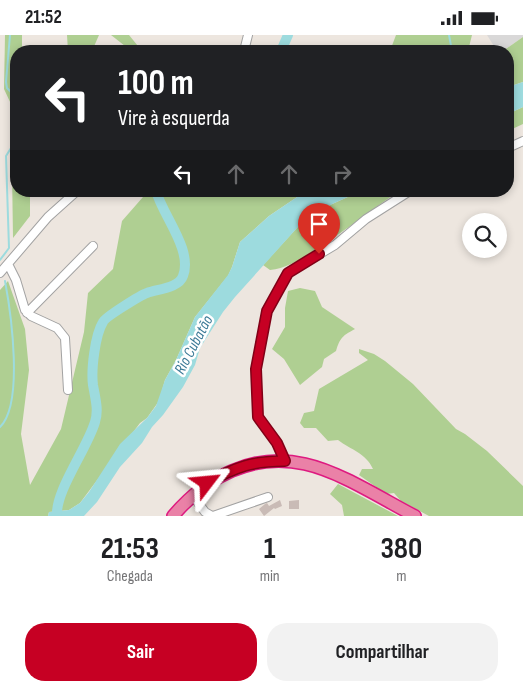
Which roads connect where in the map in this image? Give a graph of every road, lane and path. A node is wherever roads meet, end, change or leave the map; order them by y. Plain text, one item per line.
1 (70, 197) edge
2 (401, 197) edge
3 (93, 246) dead end
4 (8, 264) junction
5 (0, 273) edge
6 (27, 313) junction
7 (68, 390) dead end
8 (285, 461) junction
9 (268, 497) dead end
10 (189, 499) junction
11 (173, 516) edge
12 (212, 516) edge
13 (415, 516) edge

1 - 4 street
2 - 8 street
3 - 6 street
4 - 5 street
4 - 6 street
6 - 7 street
8 - 10 highway
8 - 13 highway
9 - 12 street
10 - 11 highway
10 - 12 street

